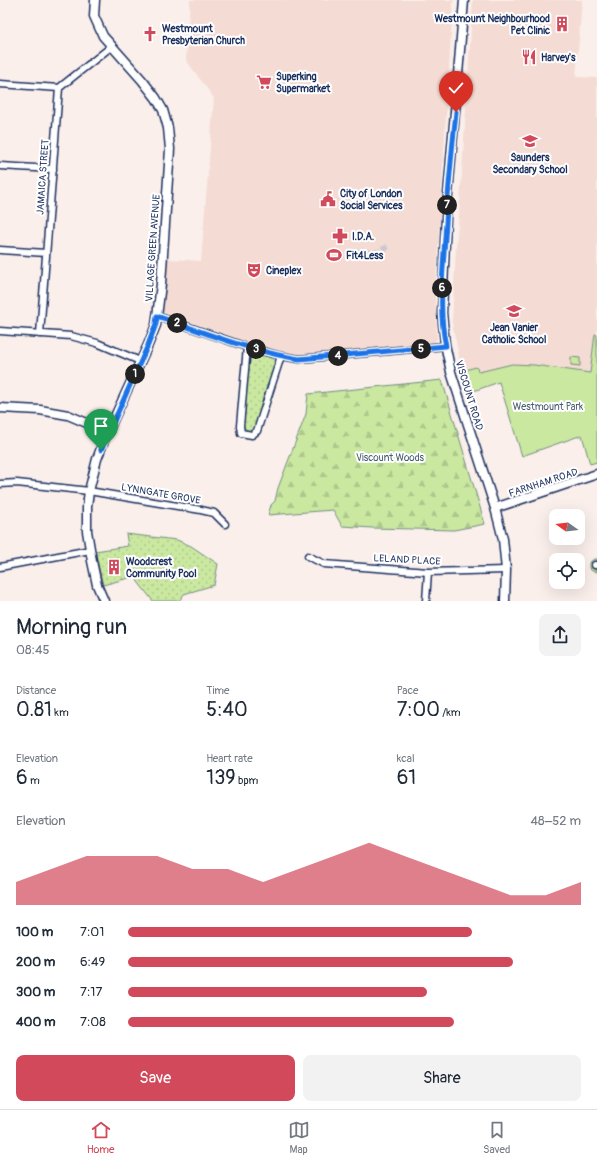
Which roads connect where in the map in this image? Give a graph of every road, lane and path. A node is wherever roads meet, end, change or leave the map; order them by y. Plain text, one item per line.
1 (95, 0) edge
2 (464, 0) edge
3 (112, 46) junction
4 (0, 84) edge
5 (59, 88) junction
6 (0, 166) edge
7 (53, 169) junction
8 (0, 250) edge
9 (46, 253) junction
10 (157, 316) junction
11 (0, 331) edge
12 (40, 334) junction
13 (446, 346) junction
14 (247, 347) junction
15 (281, 356) junction
16 (140, 361) junction
17 (0, 408) edge
18 (108, 432) junction
19 (597, 474) edge
20 (0, 484) edge
21 (89, 491) junction
22 (495, 508) junction
23 (225, 524) dead end
24 (90, 550) junction
25 (308, 556) dead end
26 (0, 567) edge
27 (506, 570) junction
28 (428, 572) junction
29 (104, 601) edge
30 (426, 601) edge
31 (505, 601) edge

1 - 3 street, VILLAGE GREEN AVENUE
2 - 13 street, VISCOUNT ROAD
3 - 5 street
3 - 10 street, VILLAGE GREEN AVENUE
4 - 5 street
5 - 7 street, JAMAICA STREET
6 - 7 street
7 - 9 street, JAMAICA STREET
8 - 9 street
9 - 12 street, JAMAICA STREET
10 - 14 street
10 - 16 street, VILLAGE GREEN AVENUE
11 - 12 street
12 - 16 street
13 - 15 street
13 - 22 street, VISCOUNT ROAD
14 - 15 street
14 - 15 street
16 - 18 street, VILLAGE GREEN AVENUE
17 - 18 street
18 - 21 street, VILLAGE GREEN AVENUE
19 - 22 street, FARNHAM ROAD
20 - 21 street, LYNNGATE GROVE
21 - 23 street, LYNNGATE GROVE
21 - 24 street, VILLAGE GREEN AVENUE
22 - 27 street, VISCOUNT ROAD
24 - 26 street
24 - 29 street, VILLAGE GREEN AVENUE
25 - 28 street, LELAND PLACE
27 - 28 street, LELAND PLACE
27 - 31 street, VISCOUNT ROAD
28 - 30 street

